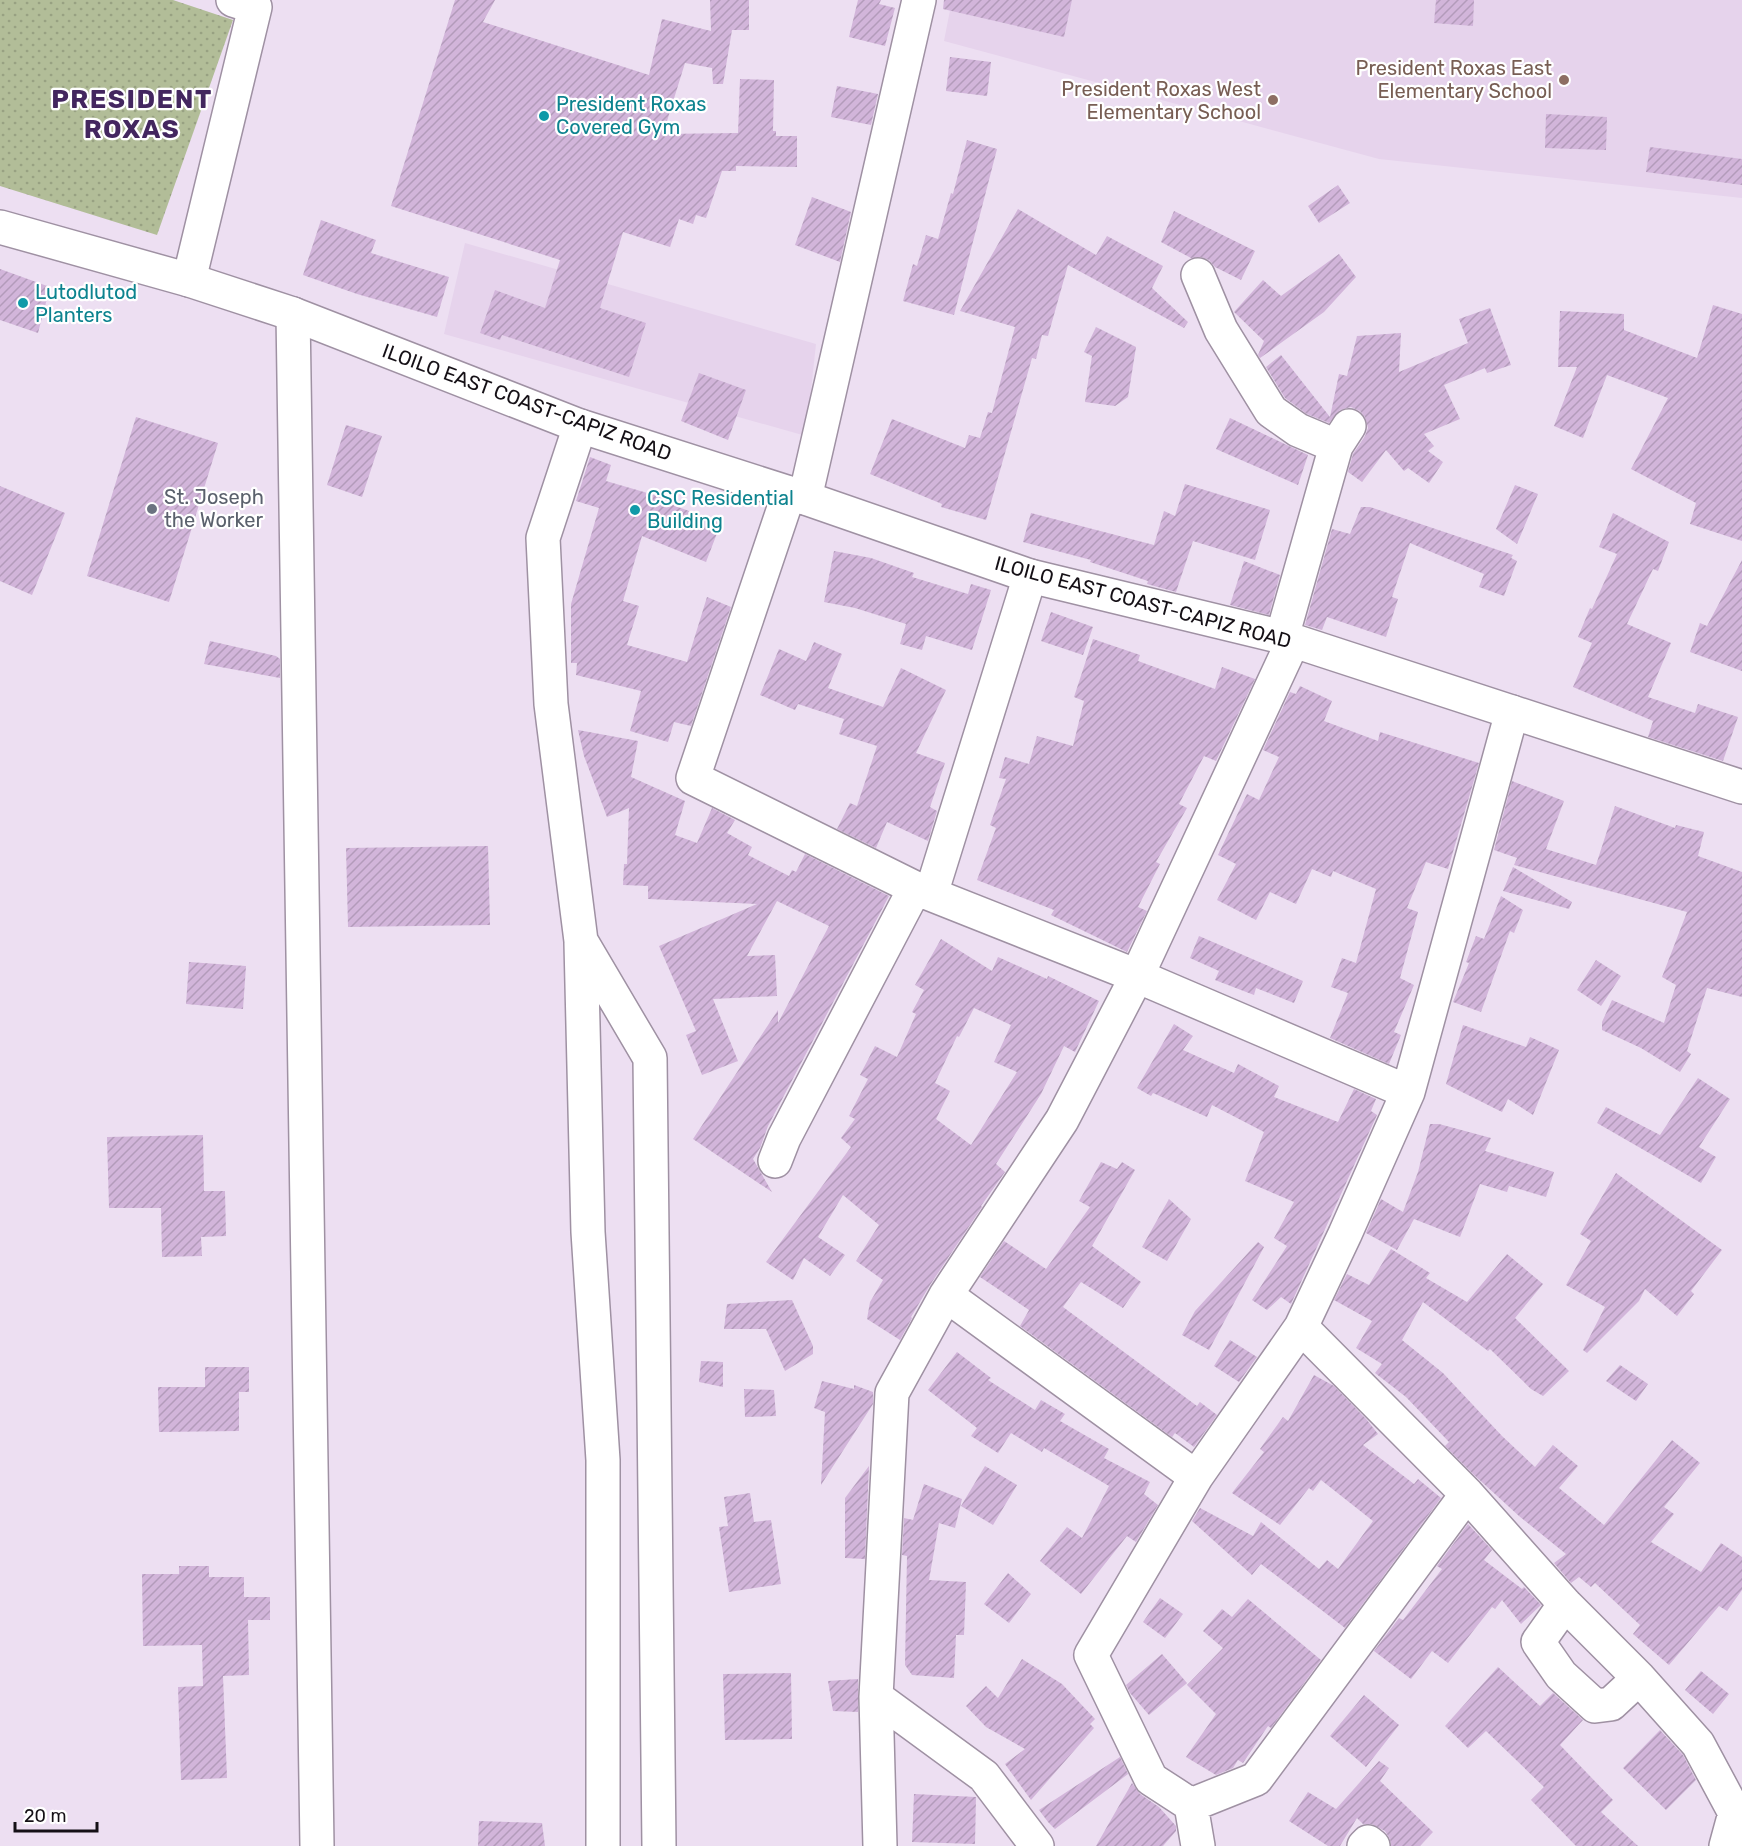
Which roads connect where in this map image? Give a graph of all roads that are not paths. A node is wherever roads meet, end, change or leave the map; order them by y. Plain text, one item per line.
1 (233, 0) edge
2 (919, 0) edge
3 (0, 227) edge
4 (1198, 275) dead end
5 (189, 280) junction
6 (293, 314) junction
7 (580, 426) junction
8 (797, 495) junction
9 (1030, 576) junction
10 (1287, 639) junction
11 (1512, 712) junction
12 (1742, 787) edge
13 (923, 891) junction
14 (581, 941) junction
15 (1137, 976) junction
16 (1407, 1092) junction
17 (776, 1161) dead end
18 (946, 1295) junction
19 (1301, 1327) junction
20 (1196, 1477) junction
21 (1467, 1494) junction
22 (1565, 1604) junction
23 (1639, 1678) junction
24 (876, 1697) junction
25 (1191, 1805) junction
26 (317, 1846) edge
27 (603, 1846) edge
28 (659, 1846) edge
29 (880, 1846) edge
30 (1037, 1846) edge
31 (1198, 1846) edge
32 (1364, 1846) edge
33 (1373, 1846) edge
34 (1726, 1846) edge

1 - 5 street
2 - 8 street
3 - 5 street, ILOILO EAST COAST-CAPIZ ROAD
4 - 10 street
5 - 6 street, ILOILO EAST COAST-CAPIZ ROAD
6 - 7 street, ILOILO EAST COAST-CAPIZ ROAD
6 - 26 street
7 - 8 street, ILOILO EAST COAST-CAPIZ ROAD
7 - 14 street
8 - 9 street, ILOILO EAST COAST-CAPIZ ROAD
8 - 13 street
9 - 10 street, ILOILO EAST COAST-CAPIZ ROAD
9 - 13 street
10 - 11 street, ILOILO EAST COAST-CAPIZ ROAD
10 - 15 street
11 - 12 street, ILOILO EAST COAST-CAPIZ ROAD
11 - 16 street
13 - 15 street
13 - 17 street
14 - 27 street
14 - 28 street
15 - 16 street
15 - 18 street
16 - 19 street
18 - 20 street
18 - 24 street
19 - 20 street
19 - 21 street
20 - 25 street
21 - 22 street
21 - 25 street
22 - 23 street
22 - 23 street
23 - 34 street
24 - 29 street
24 - 30 street
25 - 31 street
32 - 33 street

